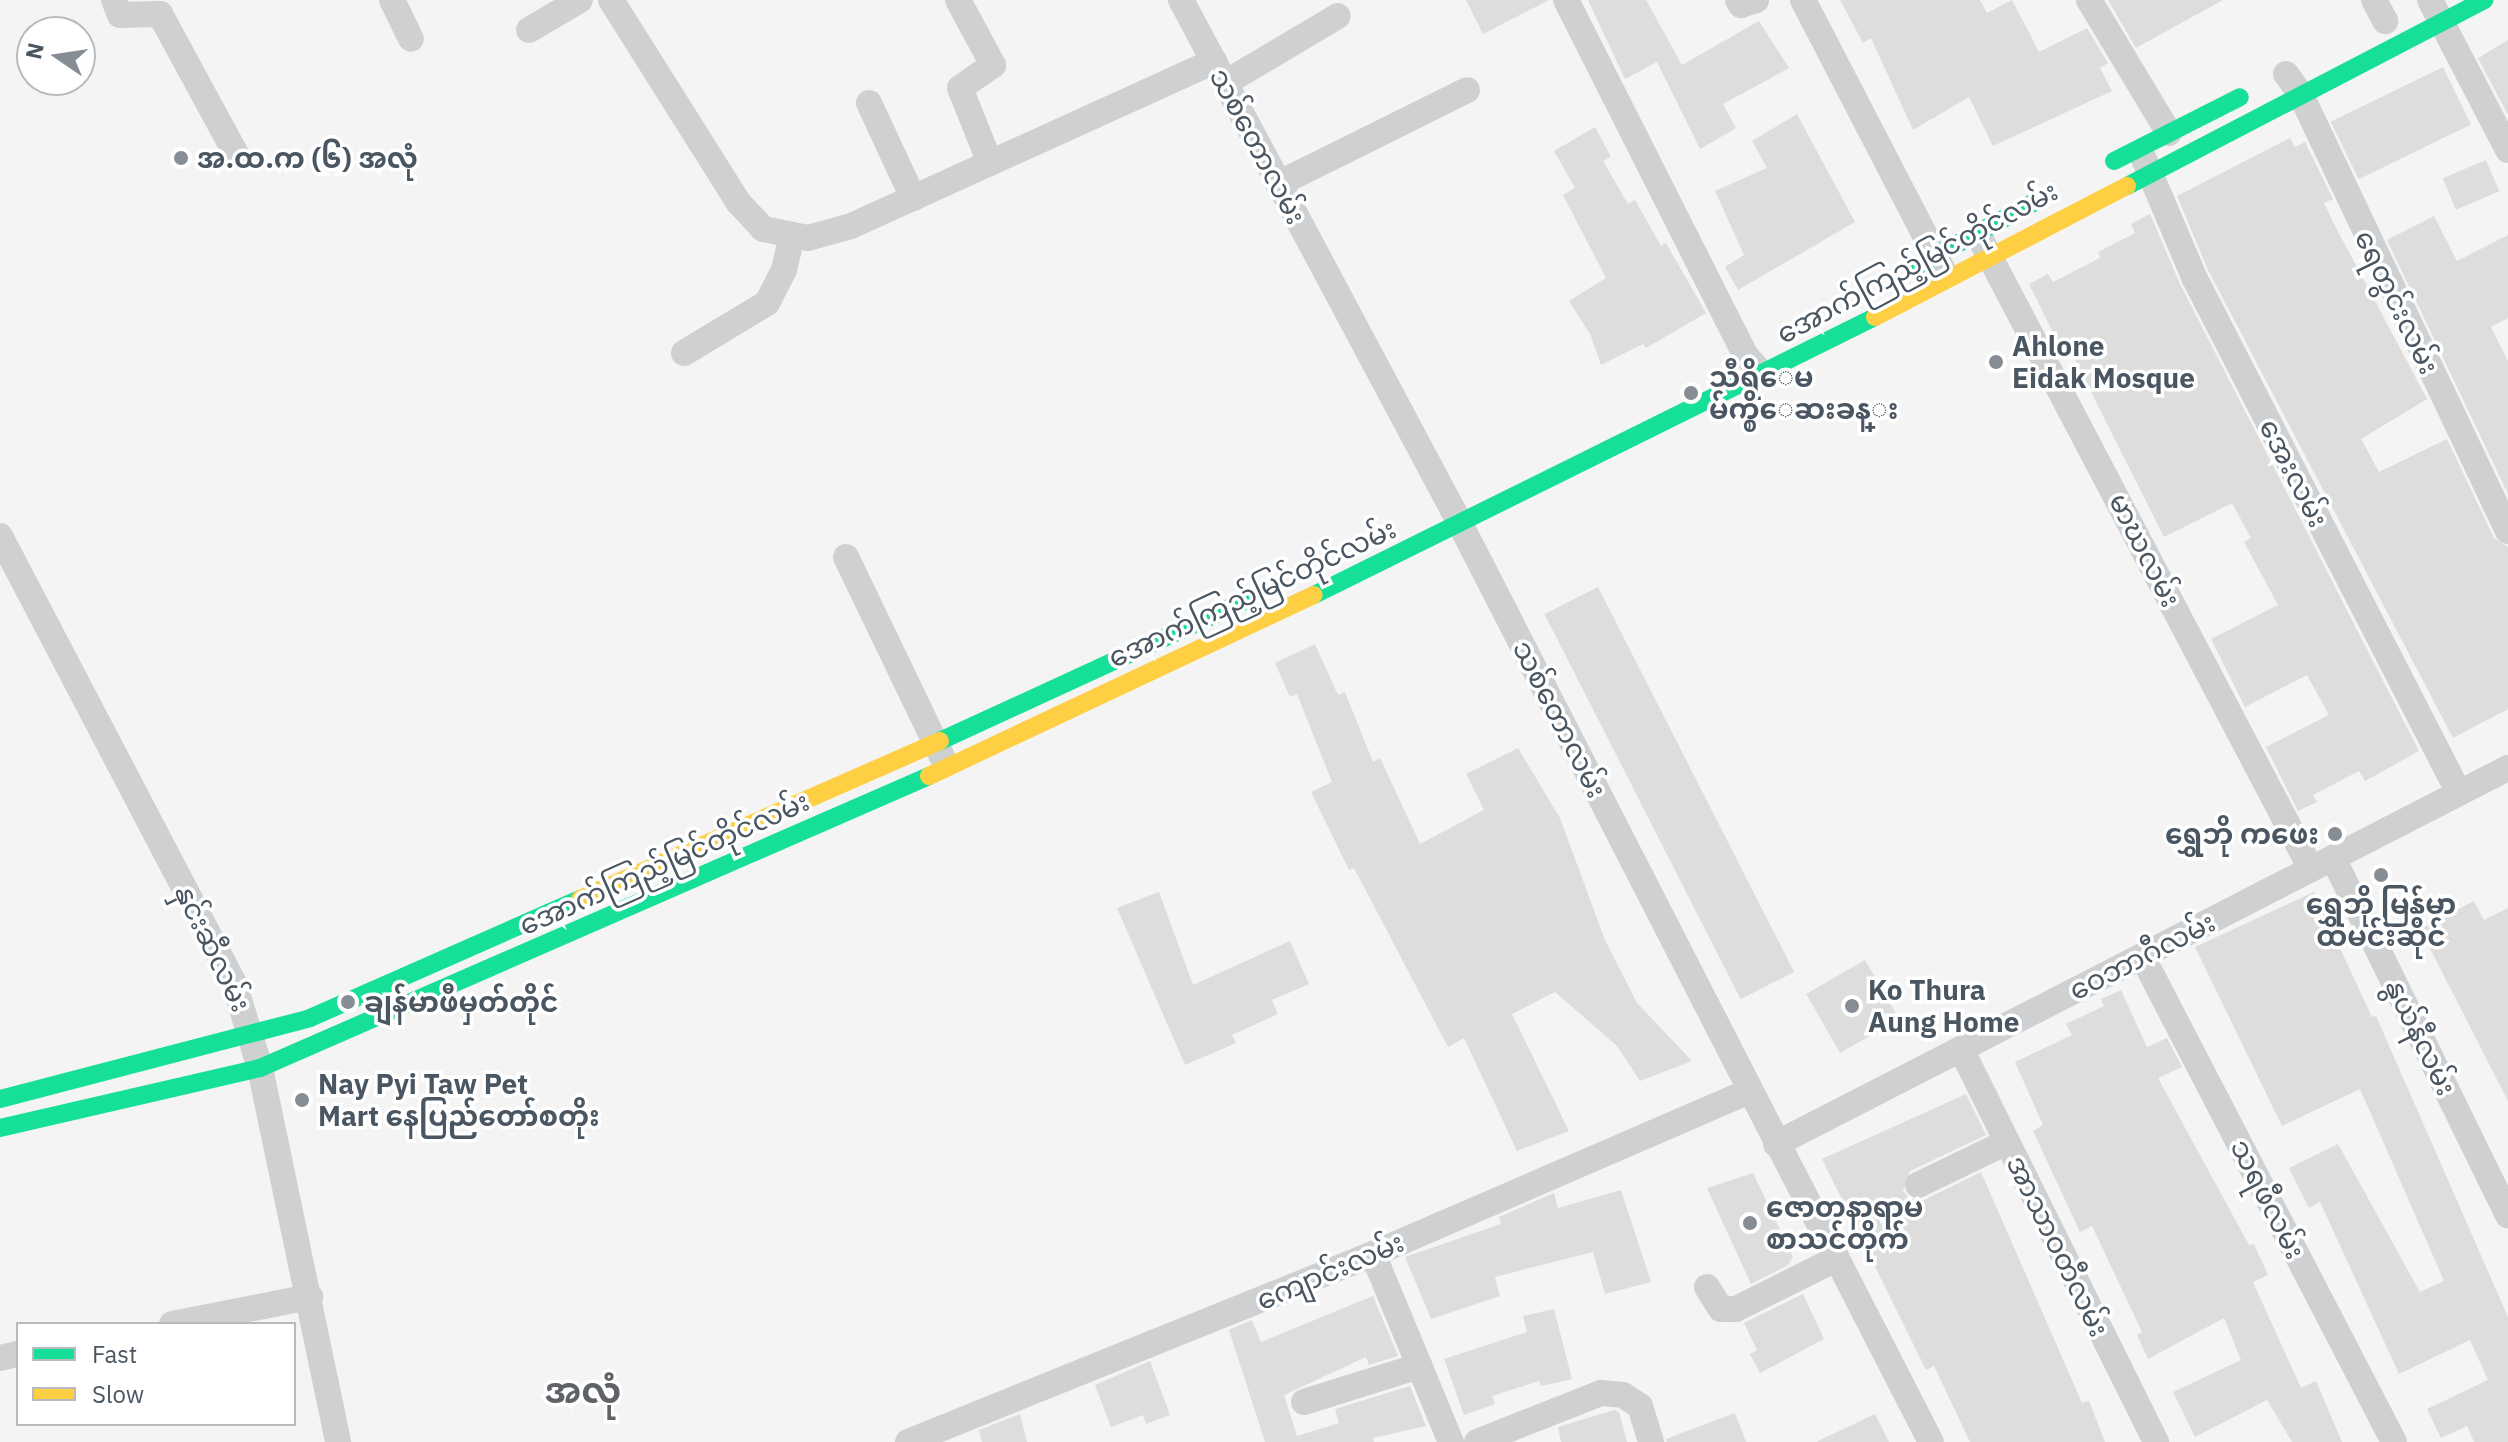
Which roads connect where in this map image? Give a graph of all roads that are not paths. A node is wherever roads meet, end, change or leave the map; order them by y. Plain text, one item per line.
1 (114, 0) edge
2 (392, 0) edge
3 (580, 0) edge
4 (611, 0) edge
5 (958, 0) edge
6 (1181, 0) edge
7 (1566, 0) edge
8 (1738, 0) edge
9 (1756, 0) edge
10 (1803, 0) edge
11 (2089, 0) edge
12 (2484, 0) edge
13 (2405, 11) edge
14 (1338, 16) dead end
15 (529, 30) dead end
16 (411, 39) dead end
17 (1220, 72) junction
18 (2283, 80) junction
19 (1467, 90) dead end
20 (869, 103) dead end
21 (2169, 133) junction
22 (2508, 150) edge
23 (237, 156) dead end
24 (2144, 159) junction
25 (990, 163) junction
26 (2099, 169) dead end
27 (1278, 184) junction
28 (2058, 190) dead end
29 (913, 198) junction
30 (792, 235) junction
31 (1982, 243) junction
32 (1941, 268) junction
33 (1893, 279) dead end
34 (684, 353) dead end
35 (1750, 361) junction
36 (1676, 393) dead end
37 (1457, 518) junction
38 (2508, 531) edge
39 (0, 536) edge
40 (846, 557) dead end
41 (1339, 560) dead end
42 (1267, 591) dead end
43 (1003, 711) junction
44 (1012, 737) junction
45 (936, 743) junction
46 (947, 768) junction
47 (2508, 768) edge
48 (835, 786) junction
49 (2459, 793) junction
50 (847, 811) junction
51 (2322, 863) junction
52 (551, 913) junction
53 (563, 938) junction
54 (2142, 956) junction
55 (252, 1034) junction
56 (1961, 1049) junction
57 (260, 1068) junction
58 (1749, 1091) junction
59 (0, 1099) edge
60 (0, 1128) edge
61 (2007, 1142) junction
62 (1776, 1144) junction
63 (1918, 1185) dead end
64 (2508, 1216) edge
65 (1373, 1254) junction
66 (1836, 1259) junction
67 (1707, 1287) dead end
68 (310, 1297) junction
69 (182, 1322) edge
70 (1419, 1366) junction
71 (1304, 1402) dead end
72 (962, 1432) edge
73 (338, 1442) edge
74 (908, 1442) edge
75 (1451, 1442) edge
76 (1477, 1442) edge
77 (1651, 1442) edge
78 (1931, 1442) edge
79 (2156, 1442) edge
80 (2394, 1442) edge

1 - 23 street
2 - 16 street
3 - 15 street
4 - 30 street
5 - 25 street
6 - 17 street, သစ်တောလမ်း
7 - 35 street
8 - 9 street
10 - 32 street
11 - 21 street
12 - 13 main road, အောက်ကြည့်မြင်တိုင်လမ်း
13 - 18 main road, အောက်ကြည့်မြင်တိုင်လမ်း
13 - 22 street
14 - 17 street
17 - 25 street
17 - 27 street, သစ်တောလမ်း
18 - 21 main road, အောက်ကြည့်မြင်တိုင်လမ်း
18 - 24 main road, အောက်ကြည့်မြင်တိုင်လမ်း
18 - 38 street, ရေတွင်းလမ်း
19 - 27 street
20 - 29 street
21 - 24 main road, အောက်ကြည့်မြင်တိုင်လမ်း
24 - 26 main road, အောက်ကြည့်မြင်တိုင်လမ်း
24 - 31 main road, အောက်ကြည့်မြင်တိုင်လမ်း
24 - 49 street, အေးလမ်း
25 - 29 street
27 - 37 street, သစ်တောလမ်း
28 - 31 main road, အောက်ကြည့်မြင်တိုင်လမ်း
29 - 30 street
30 - 34 street
31 - 32 main road, အောက်ကြည့်မြင်တိုင်လမ်း
31 - 51 street, မာဃလမ်း
32 - 33 main road, အောက်ကြည့်မြင်တိုင်လမ်း
32 - 35 main road, အောက်ကြည့်မြင်တိုင်လမ်း
35 - 37 main road, အောက်ကြည့်မြင်တိုင်လမ်း
36 - 37 main road, အောက်ကြည့်မြင်တိုင်လမ်း
37 - 41 main road, အောက်ကြည့်မြင်တိုင်လမ်း
37 - 44 main road, အောက်ကြည့်မြင်တိုင်လမ်း
37 - 58 street, သစ်တောလမ်း
39 - 55 street, နှင်းဆီလမ်း
40 - 45 street
42 - 43 main road, အောက်ကြည့်မြင်တိုင်လမ်း
43 - 44 main road
43 - 45 main road, အောက်ကြည့်မြင်တိုင်လမ်း
44 - 46 main road, အောက်ကြည့်မြင်တိုင်လမ်း
45 - 46 street
45 - 48 main road, အောက်ကြည့်မြင်တိုင်လမ်း
46 - 50 main road, အောက်ကြည့်မြင်တိုင်လမ်း
47 - 49 street, ဝေဘာဂီလမ်း
48 - 50 main road
48 - 52 main road, အောက်ကြည့်မြင်တိုင်လမ်း
49 - 51 street, ဝေဘာဂီလမ်း
50 - 53 main road, အောက်ကြည့်မြင်တိုင်လမ်း
51 - 54 street, ဝေဘာဂီလမ်း
51 - 64 street, နွယ်နီလမ်း
52 - 53 main road
52 - 55 main road, အောက်ကြည့်မြင်တိုင်လမ်း
53 - 57 main road, အောက်ကြည့်မြင်တိုင်လမ်း
54 - 56 street, ဝေဘာဂီလမ်း
54 - 80 street, သရဖီလမ်း
55 - 57 street, နှင်းဆီလမ်း
55 - 59 main road, အောက်ကြည့်မြင်တိုင်လမ်း
56 - 61 street, အာသာဝတီလမ်း
56 - 62 street, ဝေဘာဂီလမ်း
57 - 60 main road, အောက်ကြည့်မြင်တိုင်လမ်း
57 - 68 street, နှင်းဆီလမ်း
58 - 62 street, သစ်တောလမ်း
58 - 65 street, ကျောင်းလမ်း
61 - 63 street
61 - 79 street, အာသာဝတီလမ်း
62 - 66 street, သစ်တောလမ်း
65 - 70 street
65 - 72 street, ကျောင်းလမ်း
66 - 67 street
66 - 78 street, သစ်တောလမ်း
68 - 69 street
68 - 73 street, နှင်းဆီလမ်း
70 - 71 street
70 - 75 street
72 - 74 street, ကျောင်းလမ်း
76 - 77 street

